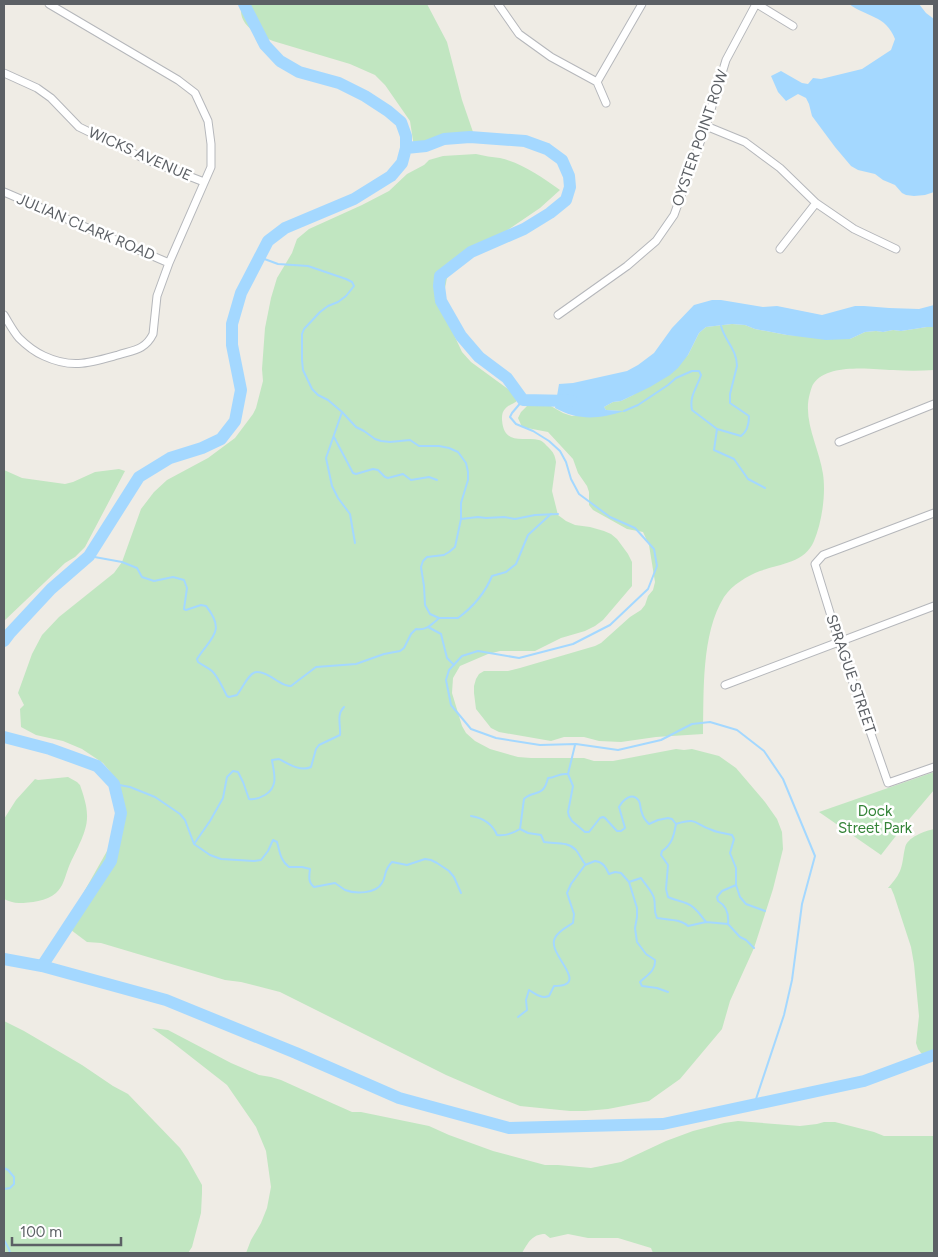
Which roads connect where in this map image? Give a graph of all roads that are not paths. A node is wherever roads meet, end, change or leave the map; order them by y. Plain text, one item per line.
1 (49, 4) edge
2 (498, 4) edge
3 (642, 4) edge
4 (757, 4) edge
5 (793, 26) dead end
6 (4, 73) edge
7 (597, 82) junction
8 (606, 103) dead end
9 (706, 126) junction
10 (204, 182) junction
11 (4, 192) edge
12 (816, 203) junction
13 (780, 249) dead end
14 (896, 249) dead end
15 (169, 263) junction
16 (4, 315) edge
17 (558, 315) dead end
18 (934, 404) edge
19 (839, 442) dead end
20 (934, 513) edge
21 (934, 606) edge
22 (839, 642) junction
23 (725, 686) dead end
24 (934, 767) edge

1 - 10 street
2 - 7 street
3 - 7 street
4 - 5 street
4 - 9 street, OYSTER POINT ROW
6 - 10 street, WICKS AVENUE
7 - 8 street
9 - 12 street
9 - 17 street, OYSTER POINT ROW
10 - 15 street
11 - 15 street, JULIAN CLARK ROAD
12 - 13 street
12 - 14 street
15 - 16 street
18 - 19 street
20 - 22 street, SPRAGUE STREET
21 - 22 street
22 - 23 street
22 - 24 street, SPRAGUE STREET

